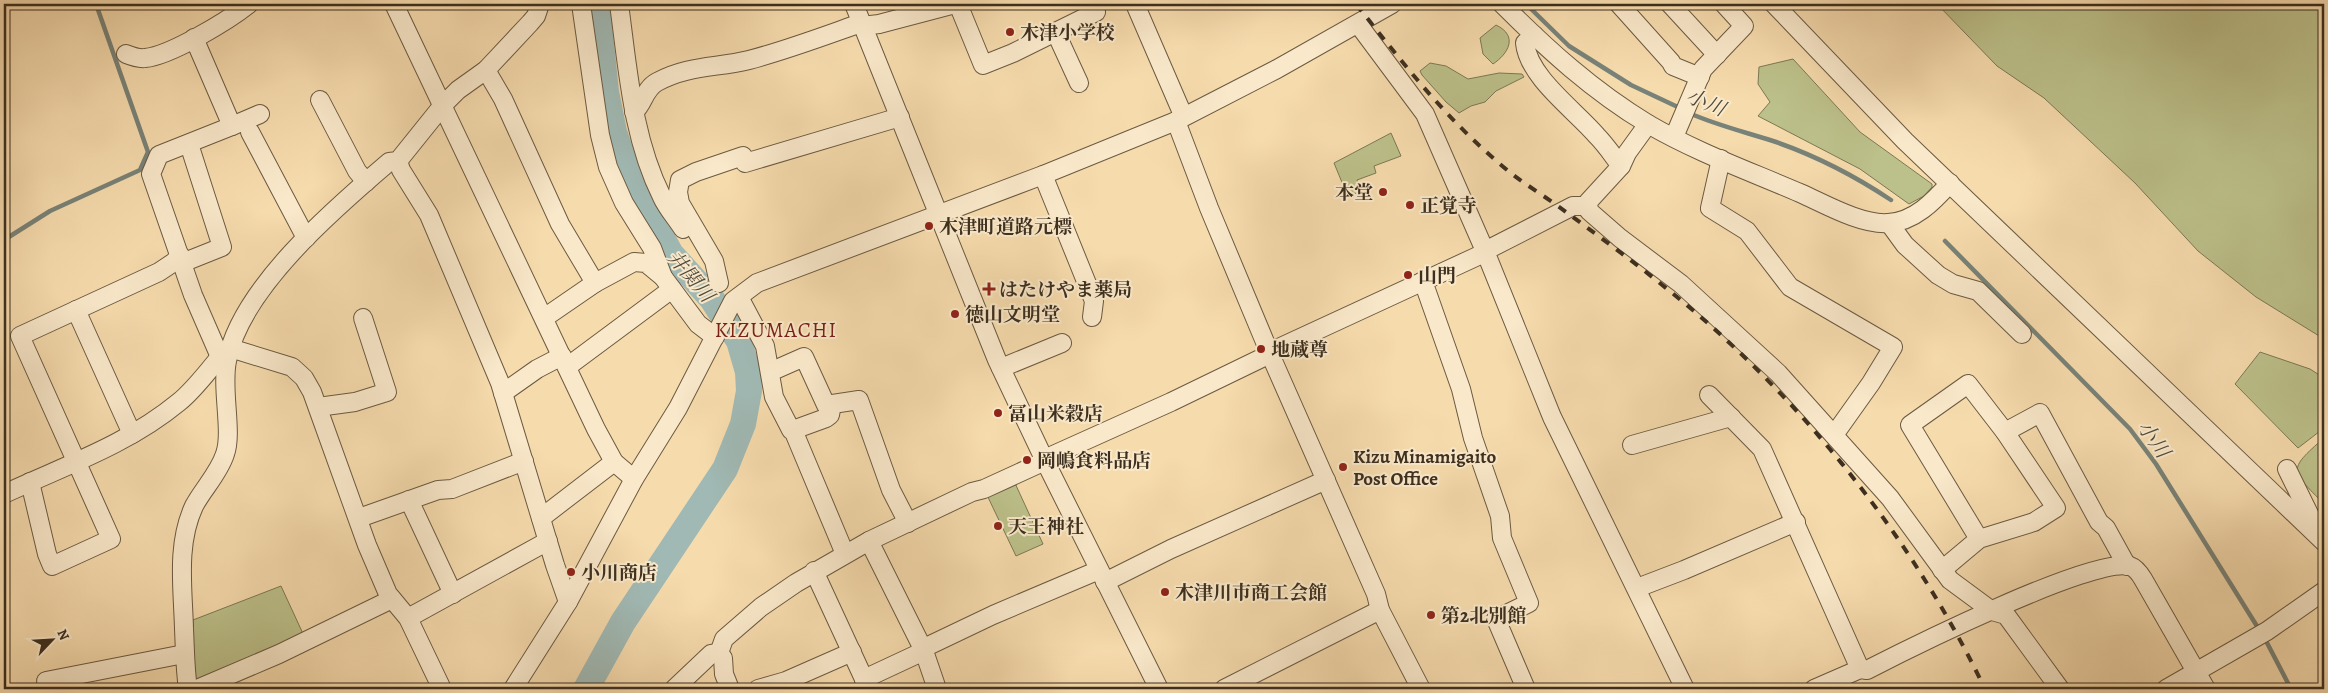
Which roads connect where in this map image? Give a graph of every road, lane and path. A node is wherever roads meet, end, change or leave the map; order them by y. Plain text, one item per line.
1 (249, 4) edge
2 (394, 4) edge
3 (540, 4) edge
4 (582, 4) edge
5 (619, 4) edge
6 (854, 4) edge
7 (956, 4) edge
8 (1092, 4) edge
9 (1135, 4) edge
10 (1502, 4) edge
11 (1619, 4) edge
12 (1670, 4) edge
13 (1724, 4) edge
14 (1774, 4) edge
15 (1388, 5) edge
16 (862, 24) junction
17 (1358, 24) junction
18 (1056, 33) junction
19 (1534, 34) junction
20 (194, 38) junction
21 (126, 54) dead end
22 (1716, 55) junction
23 (486, 70) junction
24 (1079, 83) dead end
25 (1697, 83) junction
26 (320, 100) dead end
27 (443, 105) junction
28 (634, 112) junction
29 (260, 114) dead end
30 (900, 117) junction
31 (1179, 118) junction
32 (1648, 124) junction
33 (232, 126) junction
34 (250, 132) dead end
35 (1674, 137) junction
36 (188, 144) junction
37 (1721, 159) junction
38 (398, 161) junction
39 (1621, 166) junction
40 (1042, 175) junction
41 (366, 182) junction
42 (1950, 183) junction
43 (1587, 206) junction
44 (938, 213) junction
45 (1889, 223) junction
46 (306, 238) junction
47 (1485, 250) junction
48 (181, 259) junction
49 (1423, 281) junction
50 (595, 283) junction
51 (668, 283) junction
52 (719, 283) junction
53 (734, 302) junction
54 (76, 310) junction
55 (1092, 317) dead end
56 (363, 318) dead end
57 (544, 318) junction
58 (715, 333) junction
59 (2022, 334) dead end
60 (1062, 343) dead end
61 (1270, 353) junction
62 (226, 355) junction
63 (564, 362) junction
64 (1001, 368) junction
65 (770, 372) junction
66 (503, 392) junction
67 (1709, 395) dead end
68 (832, 404) junction
69 (318, 407) junction
70 (1731, 417) junction
71 (793, 430) junction
72 (2005, 432) junction
73 (132, 434) junction
74 (1834, 435) junction
75 (1632, 444) dead end
76 (524, 461) junction
77 (1044, 461) junction
78 (614, 462) junction
79 (76, 463) junction
80 (2287, 469) dead end
81 (634, 479) junction
82 (1326, 480) junction
83 (30, 482) junction
84 (4, 494) edge
85 (409, 500) junction
86 (359, 518) junction
87 (541, 518) junction
88 (1796, 522) junction
89 (908, 523) junction
90 (1979, 539) junction
91 (2322, 540) edge
92 (870, 541) junction
93 (548, 542) junction
94 (846, 554) junction
95 (2127, 566) junction
96 (1942, 570) junction
97 (814, 571) junction
98 (1102, 576) junction
99 (1637, 588) junction
100 (2324, 591) edge
101 (453, 594) junction
102 (392, 599) junction
103 (568, 602) junction
104 (1380, 610) junction
105 (1992, 611) junction
106 (408, 618) junction
107 (924, 651) junction
108 (852, 652) junction
109 (719, 653) junction
110 (184, 654) junction
111 (1860, 669) junction
112 (2196, 672) junction
113 (46, 681) dead end
114 (76, 682) edge
115 (865, 684) edge
116 (188, 689) edge
117 (197, 689) edge
118 (442, 689) edge
119 (513, 689) edge
120 (674, 689) edge
121 (730, 689) edge
122 (758, 689) edge
123 (937, 689) edge
124 (1159, 689) edge
125 (1224, 689) edge
126 (1421, 689) edge
127 (1526, 689) edge
128 (1685, 689) edge
129 (1814, 689) edge
130 (2060, 689) edge
131 (2166, 689) edge
132 (2206, 689) edge

1 - 20 street
2 - 27 street
3 - 23 street
4 - 51 street
5 - 28 street
6 - 16 street
7 - 16 street
7 - 18 street
8 - 18 street
9 - 31 street
10 - 19 street
11 - 25 street
12 - 22 street
13 - 22 street
14 - 42 street
15 - 17 street
16 - 28 street
16 - 30 street
17 - 31 street
17 - 47 street
18 - 24 street
19 - 32 street
19 - 39 street
20 - 21 street
20 - 33 street
22 - 25 street
23 - 27 street
23 - 50 street
25 - 35 street
26 - 41 street
27 - 38 street
27 - 57 street
28 - 52 street
29 - 33 street
30 - 44 street
30 - 52 street
31 - 40 street
31 - 61 street
32 - 35 street
32 - 39 street
33 - 36 street
34 - 46 street
35 - 37 street
36 - 48 street
36 - 48 street
37 - 45 street
37 - 74 street
38 - 41 street
38 - 66 street
39 - 43 street
40 - 44 street
40 - 55 street
41 - 46 street
42 - 45 street
42 - 91 street
43 - 47 street
43 - 74 street
44 - 53 street
44 - 64 street
45 - 59 street
46 - 62 street
47 - 49 street
47 - 99 street
48 - 54 street
48 - 62 street
49 - 61 street
49 - 127 street
50 - 51 street
50 - 57 street
51 - 58 street
51 - 63 street
52 - 53 street
53 - 58 street
53 - 65 street
54 - 73 street
54 - 79 street
56 - 69 street
57 - 63 street
58 - 81 street
60 - 64 street
61 - 77 street
61 - 82 street
62 - 69 street
62 - 73 street
62 - 110 street
63 - 66 street
63 - 78 street
64 - 77 street
65 - 68 street
65 - 71 street
66 - 76 street
67 - 70 street
68 - 71 street
68 - 89 street
69 - 86 street
70 - 75 street
70 - 88 street
71 - 94 street
72 - 90 street
72 - 90 street
72 - 95 street
73 - 79 street
74 - 96 street
76 - 85 street
76 - 87 street
77 - 89 street
77 - 98 street
78 - 81 street
78 - 87 street
79 - 83 street
79 - 83 street
80 - 91 street
81 - 103 street
82 - 98 street
82 - 104 street
83 - 84 street
85 - 86 street
85 - 101 street
86 - 102 street
87 - 93 street
88 - 99 street
88 - 111 street
89 - 92 street
90 - 96 street
92 - 94 street
92 - 107 street
93 - 101 street
93 - 103 street
94 - 97 street
95 - 105 street
95 - 112 street
96 - 105 street
97 - 108 street
97 - 109 street
98 - 107 street
98 - 124 street
99 - 128 street
100 - 112 street
101 - 106 street
102 - 106 street
102 - 117 street
103 - 119 street
104 - 125 street
104 - 126 street
105 - 111 street
105 - 130 street
106 - 118 street
107 - 115 street
107 - 123 street
108 - 115 street
108 - 122 street
109 - 120 street
109 - 121 street
110 - 114 street
110 - 116 street
111 - 129 street
112 - 131 street
112 - 132 street
113 - 114 street

